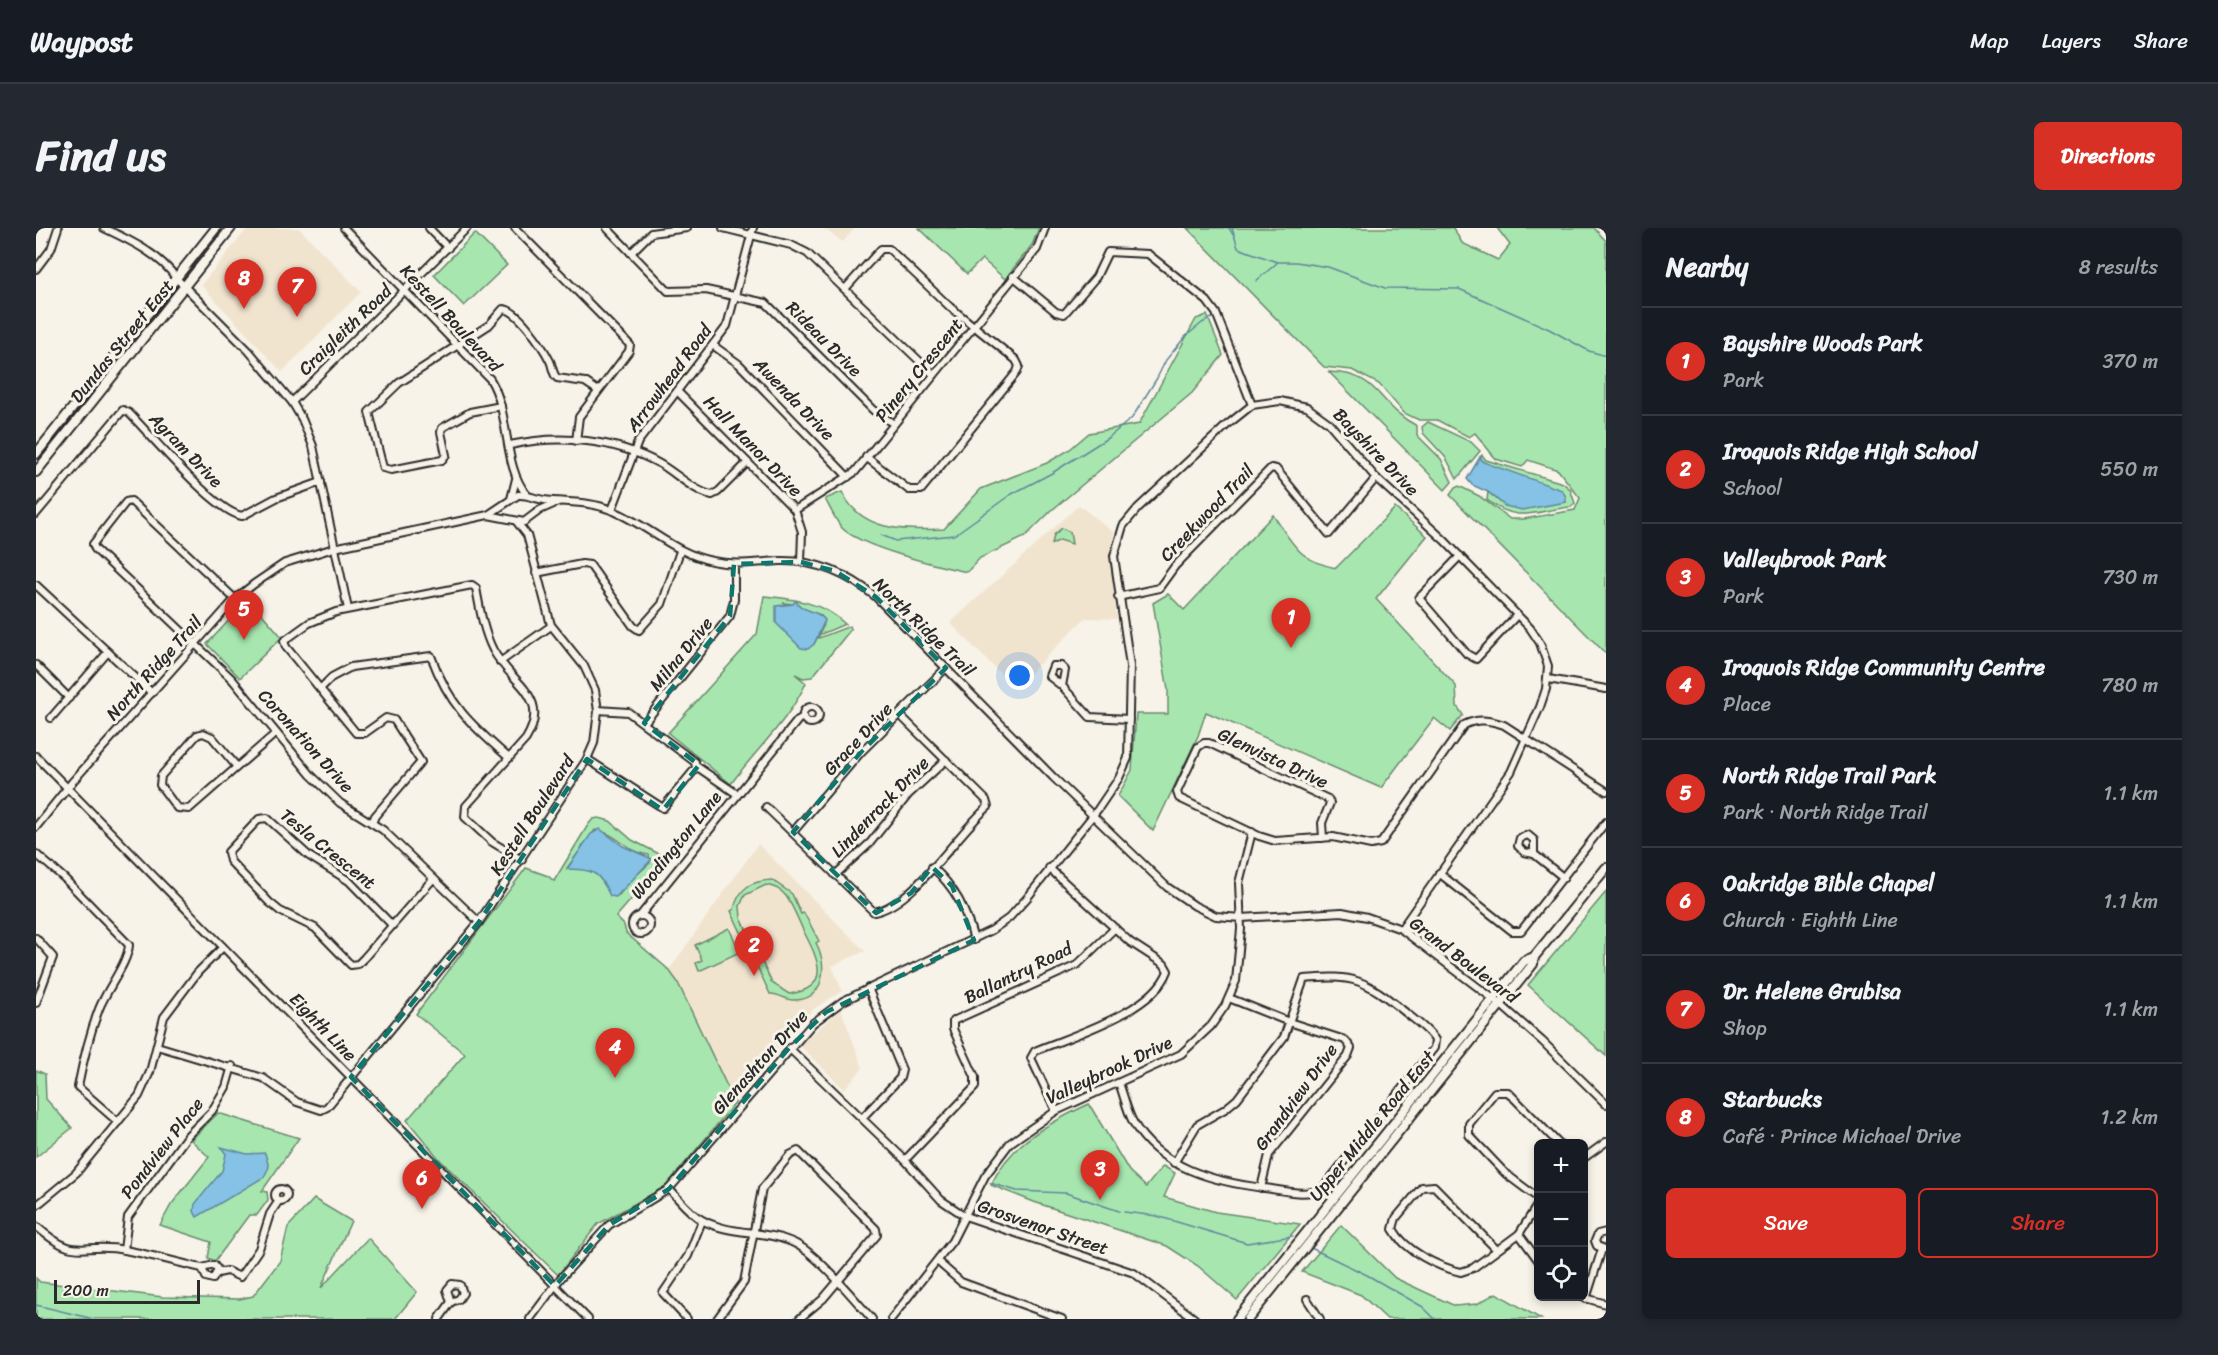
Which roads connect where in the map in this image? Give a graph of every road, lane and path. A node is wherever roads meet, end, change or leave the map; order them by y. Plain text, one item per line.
1 (58, 228) edge
2 (104, 228) edge
3 (216, 228) edge
4 (231, 228) edge
5 (344, 228) edge
6 (429, 228) edge
7 (467, 228) edge
8 (515, 228) edge
9 (607, 228) edge
10 (687, 228) edge
11 (723, 228) edge
12 (1045, 228) edge
13 (752, 232) edge
14 (448, 248) junction
15 (631, 253) junction
16 (36, 269) edge
17 (1013, 276) junction
18 (176, 278) junction
19 (184, 286) junction
20 (845, 289) junction
21 (406, 291) junction
22 (736, 296) junction
23 (974, 327) junction
24 (458, 344) junction
25 (714, 346) junction
26 (934, 375) junction
27 (597, 390) junction
28 (678, 392) junction
29 (292, 402) junction
30 (1252, 405) junction
31 (501, 406) junction
32 (894, 424) junction
33 (576, 441) junction
34 (510, 445) junction
35 (634, 451) junction
36 (36, 454) edge
37 (866, 458) junction
38 (747, 463) junction
39 (36, 472) edge
40 (848, 477) junction
41 (1376, 478) junction
42 (516, 479) junction
43 (321, 482) junction
44 (528, 495) junction
45 (510, 501) junction
46 (559, 502) junction
47 (612, 510) junction
48 (795, 510) junction
49 (36, 514) edge
50 (488, 515) junction
51 (533, 516) junction
52 (514, 520) junction
53 (528, 535) junction
54 (334, 548) junction
55 (680, 551) junction
56 (1460, 556) junction
57 (801, 562) junction
58 (734, 564) junction
59 (536, 573) junction
60 (36, 585) edge
61 (1118, 597) junction
62 (235, 599) junction
63 (348, 609) junction
64 (1517, 615) junction
65 (551, 626) junction
66 (195, 645) junction
67 (108, 652) junction
68 (500, 662) junction
69 (36, 665) edge
70 (946, 668) junction
71 (1548, 679) junction
72 (1062, 686) dead end
73 (321, 688) junction
74 (1606, 689) edge
75 (152, 693) junction
76 (69, 698) junction
77 (598, 710) junction
78 (900, 715) junction
79 (803, 717) dead end
80 (51, 718) dead end
81 (1129, 720) junction
82 (644, 723) junction
83 (276, 733) junction
84 (1527, 739) junction
85 (36, 756) edge
86 (509, 758) junction
87 (587, 759) junction
88 (946, 760) junction
89 (696, 766) junction
90 (237, 767) junction
91 (68, 787) junction
92 (1606, 791) edge
93 (737, 794) junction
94 (766, 807) dead end
95 (1092, 815) junction
96 (1606, 822) edge
97 (372, 823) junction
98 (36, 827) edge
99 (793, 832) junction
100 (1252, 832) junction
101 (1323, 838) junction
102 (36, 854) edge
103 (1534, 854) dead end
104 (522, 860) junction
105 (932, 867) junction
106 (1049, 868) junction
107 (1606, 868) edge
108 (1439, 873) junction
109 (835, 874) junction
110 (1564, 878) junction
111 (433, 879) junction
112 (640, 916) dead end
113 (1241, 918) junction
114 (479, 922) junction
115 (392, 925) junction
116 (1115, 928) junction
117 (1401, 929) junction
118 (36, 938) edge
119 (974, 940) junction
120 (224, 947) junction
121 (868, 988) junction
122 (1229, 998) junction
123 (1497, 1002) junction
124 (36, 1003) edge
125 (1289, 1022) junction
126 (157, 1046) junction
127 (789, 1048) junction
128 (232, 1066) junction
129 (351, 1077) junction
130 (1119, 1083) junction
131 (1606, 1104) edge
132 (1056, 1111) junction
133 (862, 1118) junction
134 (118, 1122) junction
135 (1555, 1139) edge
136 (1606, 1142) edge
137 (1588, 1155) edge
138 (905, 1160) junction
139 (1174, 1163) junction
140 (669, 1188) junction
141 (1262, 1188) junction
142 (1534, 1194) edge
143 (278, 1202) dead end
144 (36, 1206) edge
145 (1534, 1212) edge
146 (965, 1216) junction
147 (702, 1221) junction
148 (36, 1226) edge
149 (753, 1232) junction
150 (1606, 1232) edge
151 (1519, 1234) junction
152 (1604, 1249) edge
153 (124, 1250) junction
154 (1497, 1250) junction
155 (1534, 1254) edge
156 (937, 1261) junction
157 (838, 1281) junction
158 (1588, 1285) edge
159 (555, 1286) junction
160 (1307, 1299) dead end
161 (1588, 1300) edge
162 (451, 1302) dead end
163 (1606, 1304) edge
164 (439, 1319) edge
165 (530, 1319) edge
166 (588, 1319) edge
167 (687, 1319) edge
168 (717, 1319) edge
169 (799, 1319) edge
170 (872, 1319) edge
171 (891, 1319) edge
172 (1062, 1319) edge
173 (1195, 1319) edge
174 (1237, 1319) edge
175 (1248, 1319) edge
176 (1320, 1319) edge

1 - 16 street
2 - 18 street
3 - 18 main road, Dundas Street East
4 - 19 main road, Dundas Street East
5 - 21 street, Kestell Boulevard
6 - 14 street
7 - 14 street, Craigleith Road
8 - 27 street
9 - 15 street, Rideau Drive
10 - 15 street
11 - 13 street
12 - 17 street, Pinery Crescent
13 - 20 street
13 - 22 street, Arrowhead Road
14 - 21 street, Craigleith Road
15 - 22 street, Rideau Drive
17 - 23 street, Pinery Crescent
17 - 30 street
18 - 19 street
18 - 36 main road, Dundas Street East
19 - 29 street
19 - 39 main road, Dundas Street East
20 - 23 street
20 - 26 street
21 - 24 street, Kestell Boulevard
21 - 29 street, Craigleith Road
22 - 25 street, Arrowhead Road
22 - 32 street, Rideau Drive
23 - 26 street, Pinery Crescent
23 - 37 street
24 - 27 street
24 - 31 street, Kestell Boulevard
24 - 31 street
25 - 28 street, Arrowhead Road
25 - 40 street, Awenda Drive
26 - 32 street, Pinery Crescent
27 - 33 street
28 - 35 street, Arrowhead Road
28 - 38 street, Hall Manor Drive
29 - 43 street
30 - 41 street, Bayshire Drive
30 - 61 street
31 - 34 street, Kestell Boulevard
32 - 37 street, Pinery Crescent
33 - 34 street
33 - 35 street
34 - 42 street, Kestell Boulevard
35 - 38 street
35 - 47 street, Arrowhead Road
37 - 40 street, Pinery Crescent
38 - 48 street, Hall Manor Drive
40 - 48 street, Pinery Crescent
41 - 56 street, Bayshire Drive
41 - 61 street, Creekwood Trail
42 - 44 street, Kestell Boulevard
42 - 45 street, Kestell Boulevard
43 - 49 street, Agram Drive
43 - 54 street
44 - 45 street
44 - 46 street, North Ridge Trail
44 - 51 street
45 - 50 street, North Ridge Trail
45 - 52 street
46 - 47 street, North Ridge Trail
46 - 51 street, North Ridge Trail
47 - 55 street, North Ridge Trail
48 - 57 street, Hall Manor Drive
50 - 52 street, North Ridge Trail
50 - 54 street, North Ridge Trail
51 - 52 street
51 - 53 street, Kestell Boulevard
52 - 53 street, Kestell Boulevard
53 - 59 street, Kestell Boulevard
54 - 62 street, North Ridge Trail
54 - 63 street
55 - 58 street, North Ridge Trail
55 - 59 street
56 - 64 street, Bayshire Drive
56 - 64 street
57 - 58 street, North Ridge Trail
57 - 70 street, North Ridge Trail
58 - 82 street, Milna Drive
59 - 65 street, Kestell Boulevard
60 - 67 street
61 - 81 street
62 - 66 street, North Ridge Trail
62 - 66 street, Coronation Drive
63 - 68 street
63 - 73 street
64 - 71 street, Bayshire Drive
65 - 68 street
65 - 77 street, Kestell Boulevard
66 - 75 street, North Ridge Trail
66 - 83 street, Coronation Drive
67 - 75 street
67 - 76 street
68 - 86 street
69 - 76 street
70 - 78 street, Grace Drive
70 - 95 street, North Ridge Trail
71 - 74 street
71 - 84 street, Bayshire Drive
72 - 81 street
73 - 86 street
73 - 97 street
75 - 91 street, North Ridge Trail
76 - 80 street
77 - 82 street, Woodington Lane
77 - 87 street, Kestell Boulevard
78 - 88 street
78 - 99 street, Grace Drive
79 - 93 street, Woodington Lane
81 - 95 street
82 - 89 street, Woodington Lane
83 - 90 street
83 - 97 street, Coronation Drive
84 - 92 street
84 - 101 street, Glenvista Drive
84 - 108 street, Bayshire Drive
85 - 91 street, Eighth Line
86 - 104 street
87 - 89 street
87 - 104 street, Kestell Boulevard
88 - 105 street
88 - 109 street, Lindenrock Drive
89 - 93 street, Woodington Lane
90 - 90 street
91 - 98 street, North Ridge Trail
91 - 120 street, Eighth Line
93 - 112 street, Woodington Lane
94 - 99 street
95 - 106 street, Glenashton Drive
95 - 113 street, Grand Boulevard
96 - 110 street
97 - 111 street, Coronation Drive
99 - 109 street
100 - 101 street, Glenvista Drive
100 - 101 street, Glenvista Drive
100 - 113 street, Valleybrook Drive
102 - 134 street
103 - 110 street
104 - 114 street, Kestell Boulevard
105 - 109 street
105 - 119 street
106 - 116 street
106 - 119 street, Glenashton Drive
107 - 123 main road, Upper Middle Road East
108 - 110 street
108 - 117 street, Bayshire Drive
111 - 114 street, Coronation Drive
111 - 115 street, Tesla Crescent
113 - 117 street, Grand Boulevard
113 - 122 street, Valleybrook Drive
114 - 129 street, Kestell Boulevard
115 - 115 street, Tesla Crescent
116 - 132 street
116 - 138 street, Ballantry Road
117 - 123 street, Grand Boulevard
118 - 124 street
119 - 121 street, Glenashton Drive
120 - 126 street
120 - 129 street, Eighth Line
121 - 127 street, Glenashton Drive
121 - 133 street
122 - 125 street, Grandview Drive
122 - 130 street, Valleybrook Drive
123 - 131 street, Grand Boulevard
123 - 174 main road, Upper Middle Road East
123 - 175 main road, Upper Middle Road East
125 - 139 street
125 - 141 street, Grandview Drive
125 - 141 street
126 - 128 street, Kestell Boulevard
126 - 134 street
127 - 133 street, Grosvenor Street
127 - 140 street, Glenashton Drive
128 - 129 street, Kestell Boulevard
128 - 153 street, Pondview Place
129 - 159 street, Eighth Line
130 - 132 street, Valleybrook Drive
130 - 139 street
132 - 146 street, Valleybrook Drive
133 - 138 street, Grosvenor Street
134 - 144 street
135 - 142 street
136 - 137 street
138 - 146 street, Grosvenor Street
139 - 141 street
140 - 147 street
140 - 159 street, Glenashton Drive
143 - 153 street
145 - 151 street
146 - 156 street, Valleybrook Drive
146 - 173 street, Grosvenor Street
147 - 149 street
147 - 167 street
148 - 153 street
149 - 157 street
149 - 157 street
149 - 168 street
150 - 152 street
151 - 154 street
151 - 155 street
152 - 158 street
154 - 154 street
156 - 171 street, Valleybrook Drive
156 - 172 street
157 - 169 street
157 - 170 street
159 - 165 street, Glenashton Drive
159 - 166 street, Eighth Line
160 - 176 street
161 - 163 street
162 - 164 street

